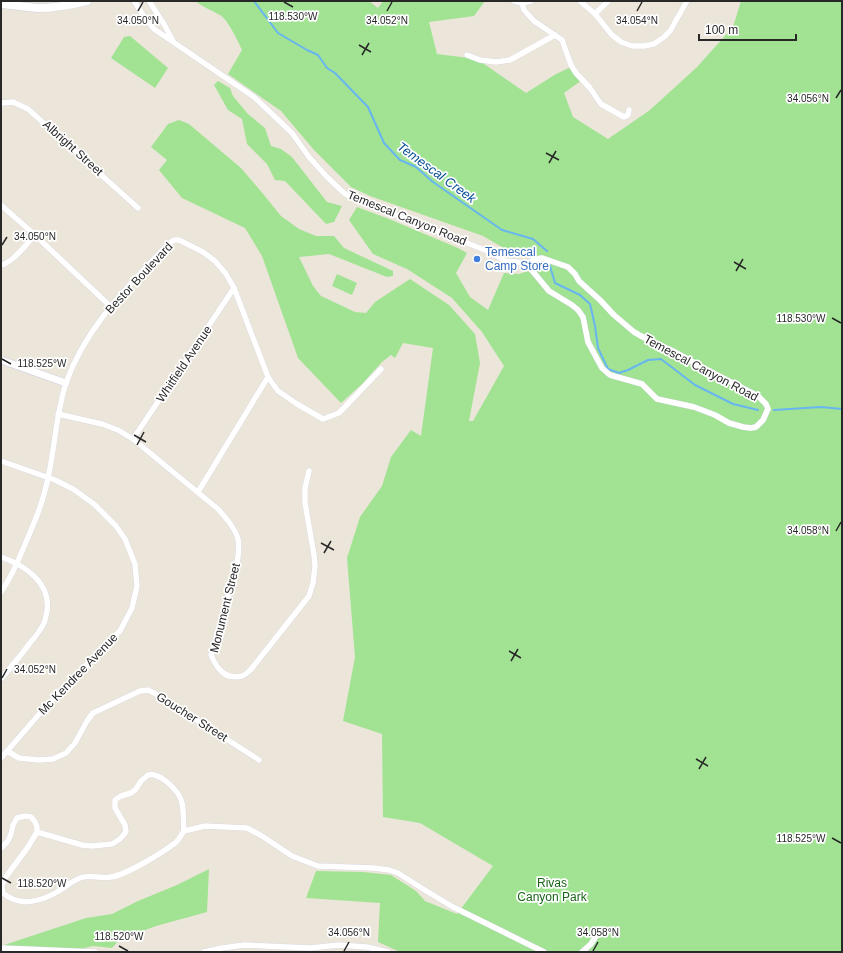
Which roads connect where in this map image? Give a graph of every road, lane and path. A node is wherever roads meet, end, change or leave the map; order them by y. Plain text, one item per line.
1 (87, 1) edge
2 (134, 1) edge
3 (149, 1) edge
4 (514, 1) edge
5 (531, 1) edge
6 (580, 1) edge
7 (608, 1) edge
8 (688, 1) edge
9 (522, 3) junction
10 (1, 4) edge
11 (595, 14) junction
12 (555, 35) junction
13 (173, 42) junction
14 (467, 55) dead end
15 (1, 103) edge
16 (628, 110) dead end
17 (1, 206) edge
18 (138, 208) dead end
19 (34, 235) junction
20 (528, 262) junction
21 (1, 265) edge
22 (234, 288) junction
23 (110, 306) junction
24 (1, 360) edge
25 (381, 369) dead end
26 (268, 377) junction
27 (66, 383) junction
28 (58, 414) junction
29 (134, 439) junction
30 (1, 461) edge
31 (309, 471) dead end
32 (48, 478) junction
33 (198, 492) junction
34 (1, 557) edge
35 (17, 564) junction
36 (1, 592) edge
37 (1, 679) edge
38 (7, 751) junction
39 (1, 758) edge
40 (258, 760) dead end
41 (184, 831) junction
42 (36, 832) junction
43 (1, 848) edge
44 (596, 936) dead end
45 (1, 948) edge
46 (277, 950) edge
47 (95, 952) edge
48 (204, 952) edge
49 (388, 952) edge
50 (544, 952) edge
51 (582, 952) edge

1 - 10 main road
2 - 13 street, Temescal Canyon Road
3 - 13 street, Temescal Canyon Road
4 - 9 street
5 - 9 street
6 - 11 street
7 - 11 street
8 - 11 street
9 - 12 street
12 - 14 street
12 - 16 street
13 - 20 street, Temescal Canyon Road
15 - 18 street, Albright Street
17 - 19 street
19 - 21 street
19 - 23 street
20 - 20 street, Temescal Canyon Road
22 - 23 street, Bestor Boulevard
22 - 26 street, Bestor Boulevard
22 - 29 street, Whitfield Avenue
23 - 27 street, Bestor Boulevard
24 - 27 street
25 - 26 street, Bestor Boulevard
26 - 33 street
27 - 28 street, Bestor Boulevard
28 - 29 street, Monument Street
28 - 32 street, Bestor Boulevard
29 - 33 street, Monument Street
30 - 32 street, Mc Kendree Avenue
31 - 33 street, Monument Street
32 - 35 street, Bestor Boulevard
32 - 38 street, Mc Kendree Avenue
34 - 35 street
35 - 36 street, Bestor Boulevard
35 - 37 street
38 - 39 street, Mc Kendree Avenue
38 - 40 street, Goucher Street
41 - 42 street
41 - 42 street
41 - 50 street
42 - 43 street
44 - 51 street
45 - 47 street
46 - 48 street
46 - 49 street

